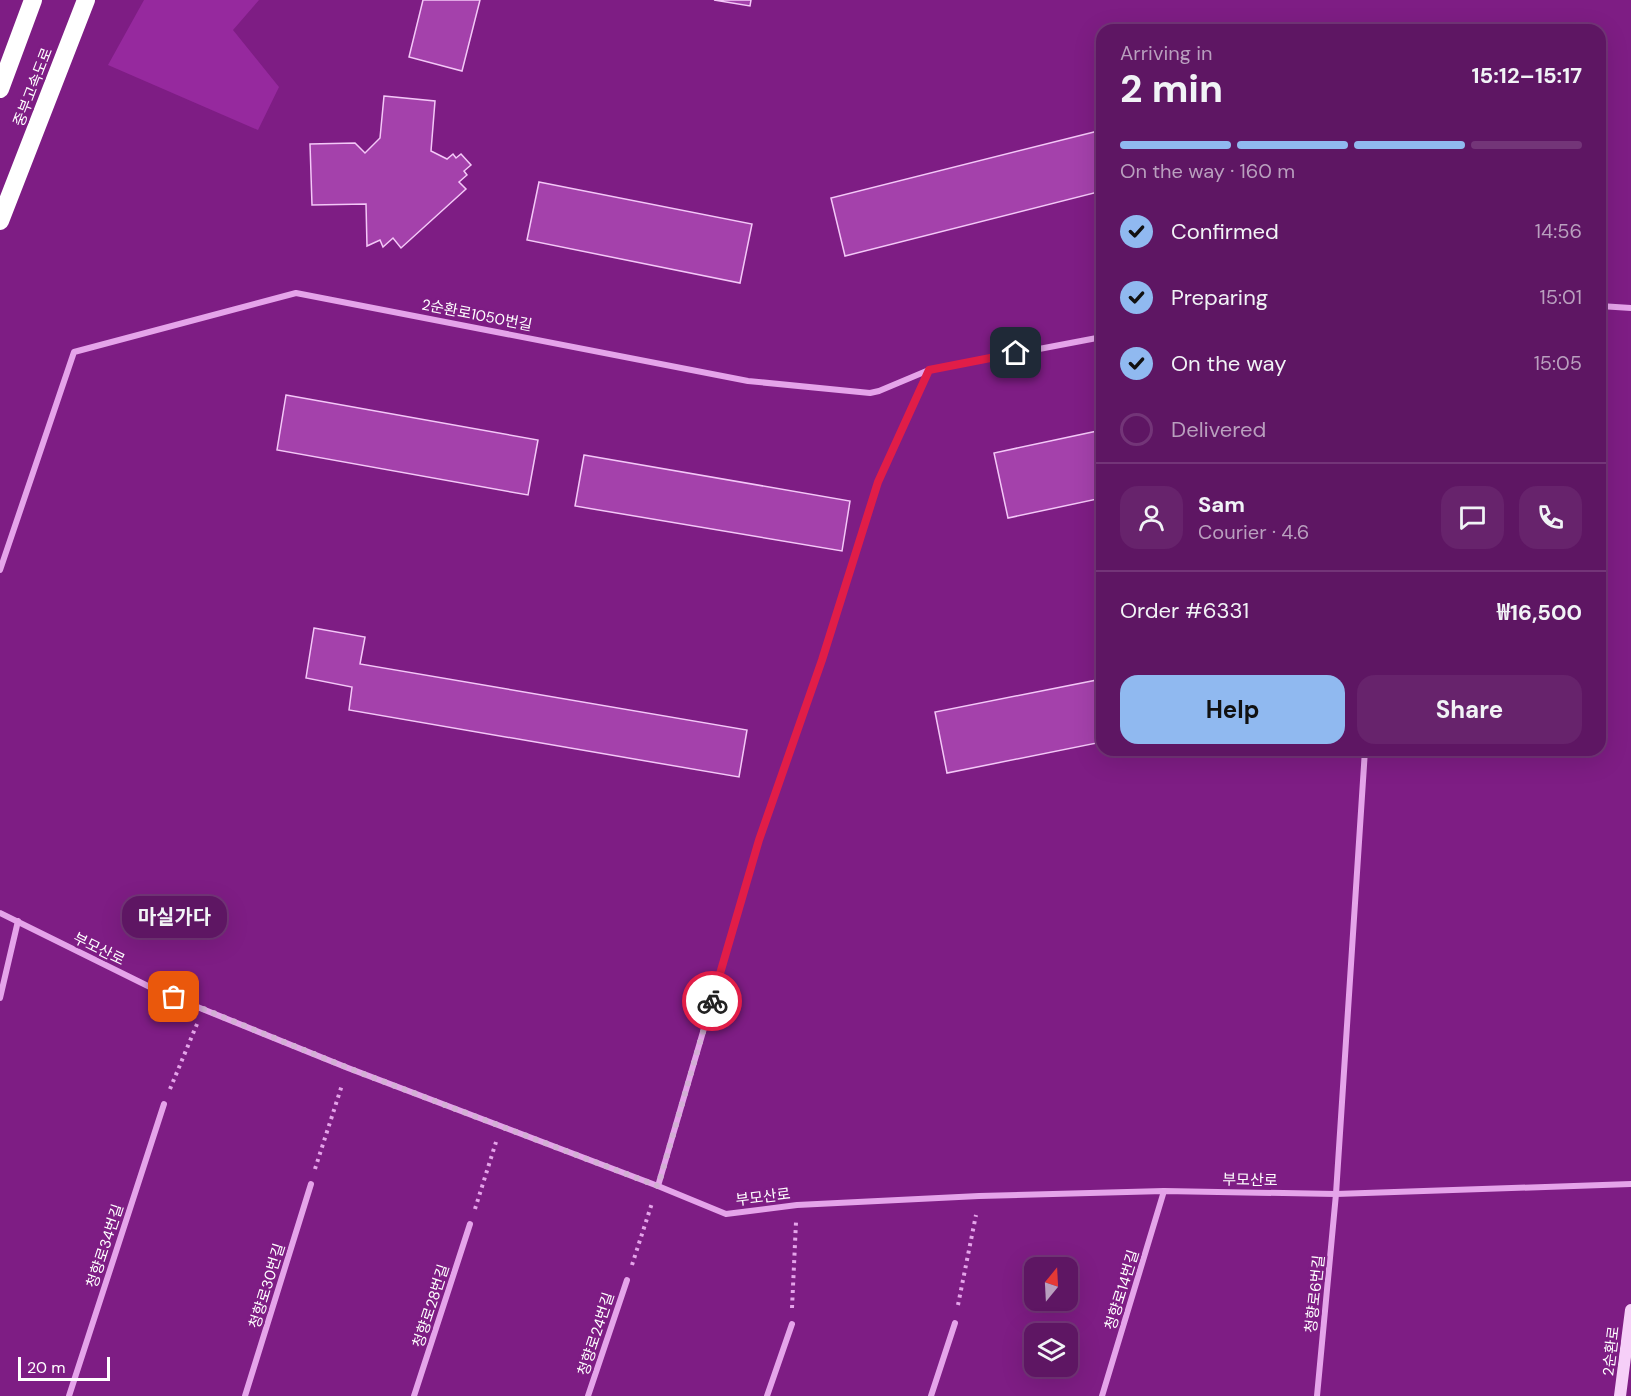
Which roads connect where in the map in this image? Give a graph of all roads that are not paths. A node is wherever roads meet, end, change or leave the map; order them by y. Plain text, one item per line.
1 (33, 0) edge
2 (86, 0) edge
3 (0, 89) edge
4 (0, 221) edge
5 (1606, 306) edge
6 (1631, 308) edge
7 (1096, 338) edge
8 (929, 370) junction
9 (0, 570) edge
10 (1365, 756) edge
11 (0, 913) edge
12 (18, 921) junction
13 (0, 998) edge
14 (164, 1104) road end
15 (311, 1184) road end
16 (1631, 1184) edge
17 (658, 1186) junction
18 (1164, 1191) junction
19 (1336, 1194) junction
20 (470, 1224) road end
21 (627, 1280) road end
22 (1631, 1310) edge
23 (955, 1323) road end
24 (792, 1324) road end
25 (69, 1396) edge
26 (245, 1396) edge
27 (414, 1396) edge
28 (588, 1396) edge
29 (767, 1396) edge
30 (931, 1396) edge
31 (1102, 1396) edge
32 (1317, 1396) edge
33 (1620, 1396) edge

1 - 3 highway, 중부고속도로
2 - 4 highway, 중부고속도로
5 - 6 street
7 - 8 street, 2순환로1050번길
8 - 9 street, 2순환로1050번길
8 - 17 street
10 - 19 street
11 - 12 street, 부모산로
12 - 13 street
12 - 17 street, 부모산로
14 - 25 street, 청향로34번길
15 - 26 street, 청향로30번길
16 - 19 street, 부모산로
17 - 18 street, 부모산로
18 - 19 street, 부모산로
18 - 31 street, 청향로14번길
19 - 32 street, 청향로6번길
20 - 27 street, 청향로28번길
21 - 28 street, 청향로24번길
22 - 33 main road, 2순환로
23 - 30 street
24 - 29 street

